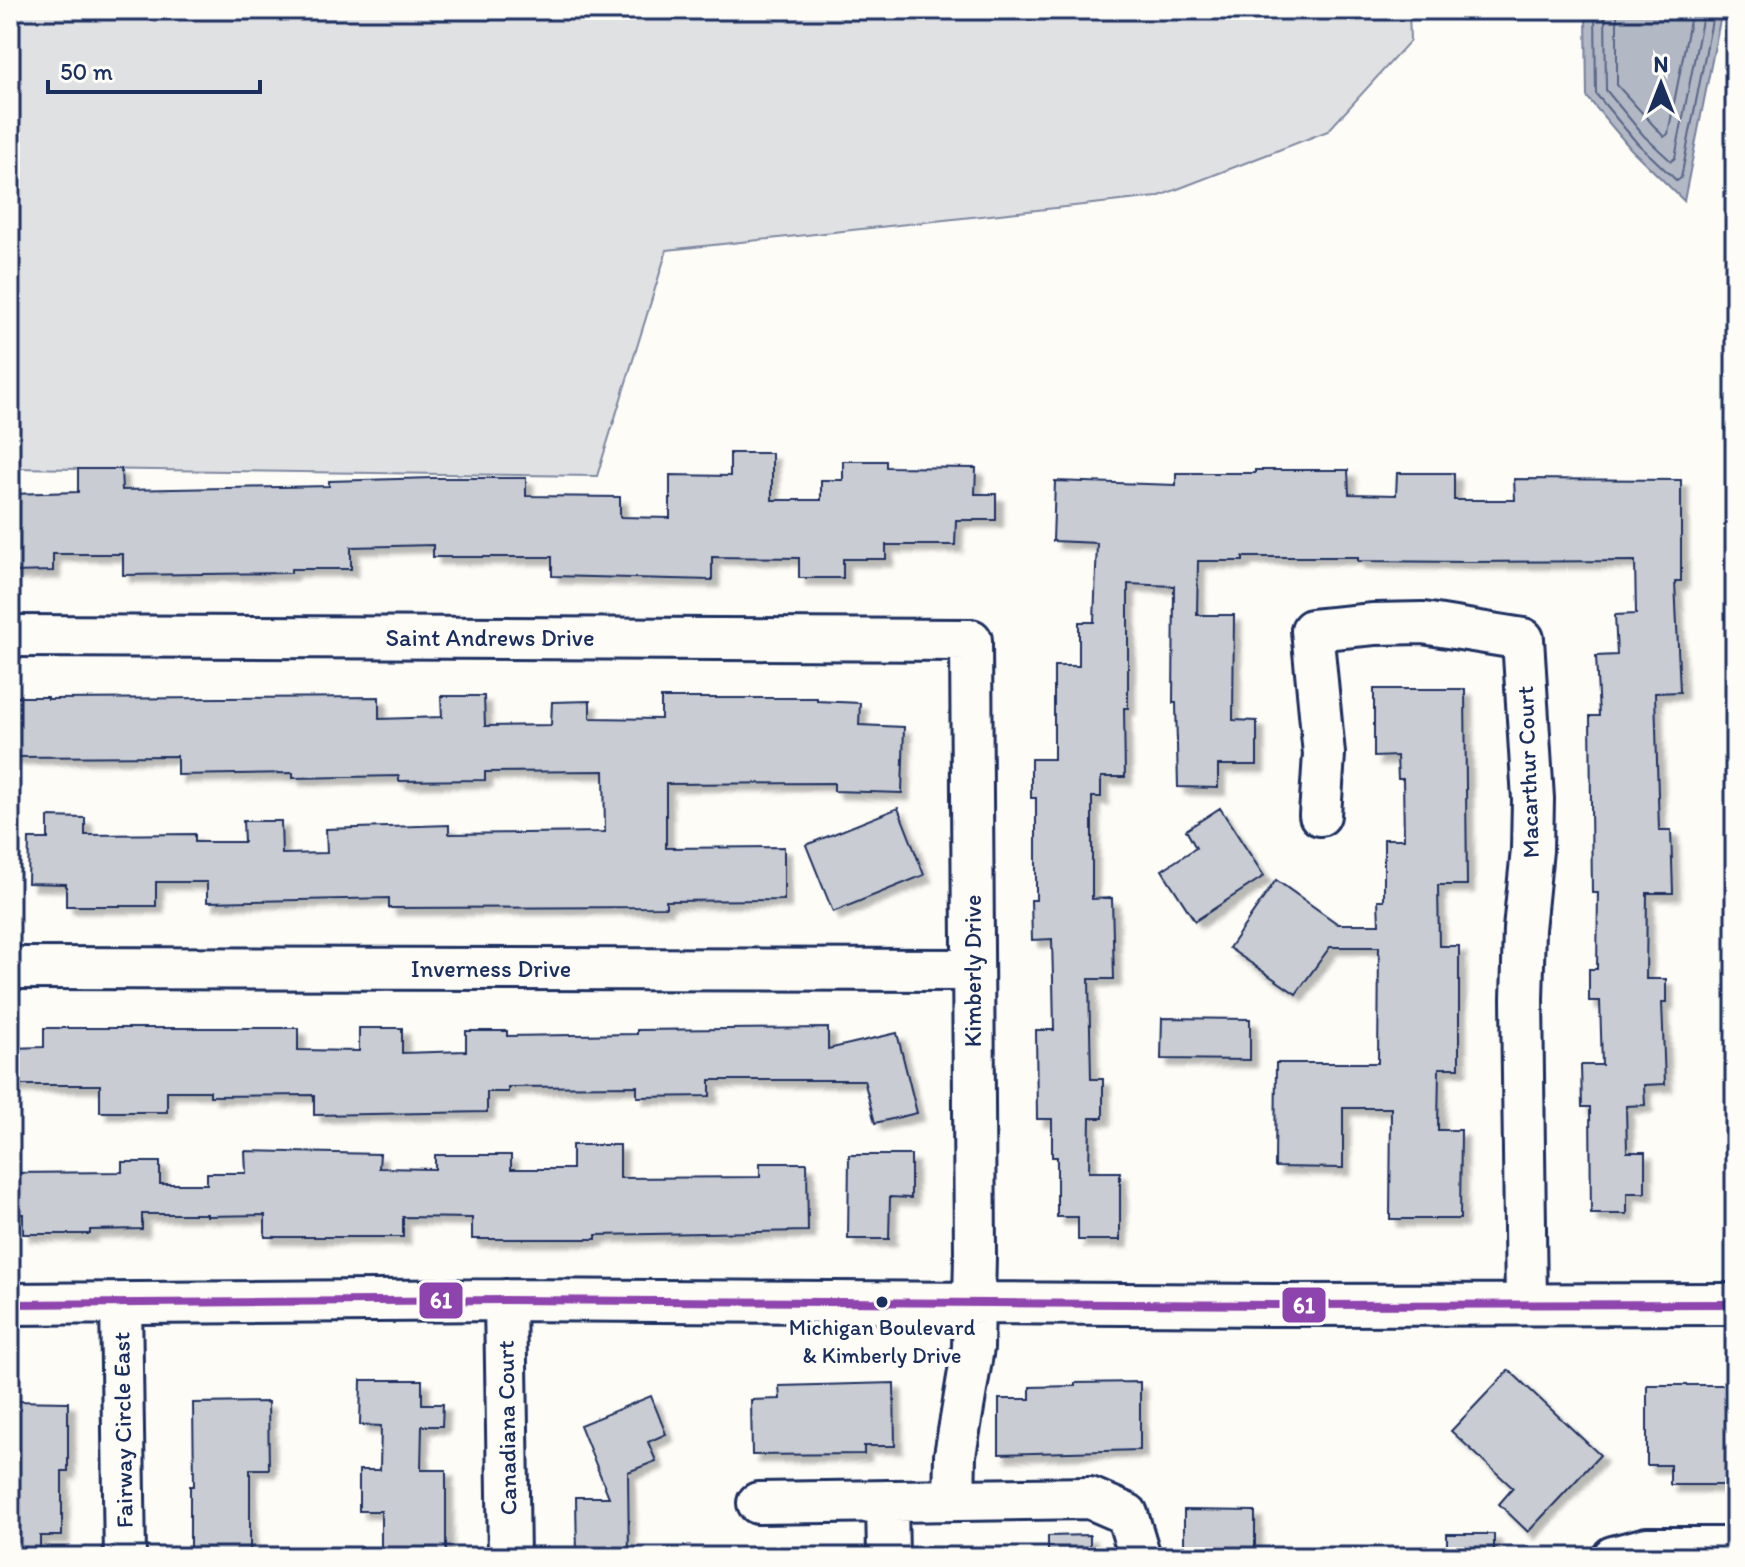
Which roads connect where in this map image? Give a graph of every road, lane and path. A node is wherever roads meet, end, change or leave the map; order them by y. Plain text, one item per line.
1 (10, 636) edge
2 (971, 640) joint
3 (1320, 815) dead end
4 (10, 968) edge
5 (973, 970) junction
6 (505, 1300) junction
7 (974, 1302) junction
8 (1526, 1303) junction
9 (10, 1304) edge
10 (121, 1304) junction
11 (1735, 1304) edge
12 (954, 1500) junction
13 (887, 1501) junction
14 (758, 1503) dead end
15 (1735, 1548) edge
16 (125, 1557) edge
17 (509, 1557) edge
18 (888, 1557) edge
19 (1140, 1557) edge
20 (1613, 1557) edge

1 - 2 street, Saint Andrews Drive
2 - 5 street, Kimberly Drive
3 - 8 street, Macarthur Court
4 - 5 street, Inverness Drive
5 - 7 street, Kimberly Drive
6 - 7 street
6 - 10 street
6 - 17 street, Canadiana Court
7 - 8 street
7 - 12 street, Kimberly Drive
8 - 11 street
9 - 10 street
10 - 16 street, Fairway Circle East
12 - 13 street
12 - 19 street
13 - 14 street
13 - 18 street
15 - 20 street

